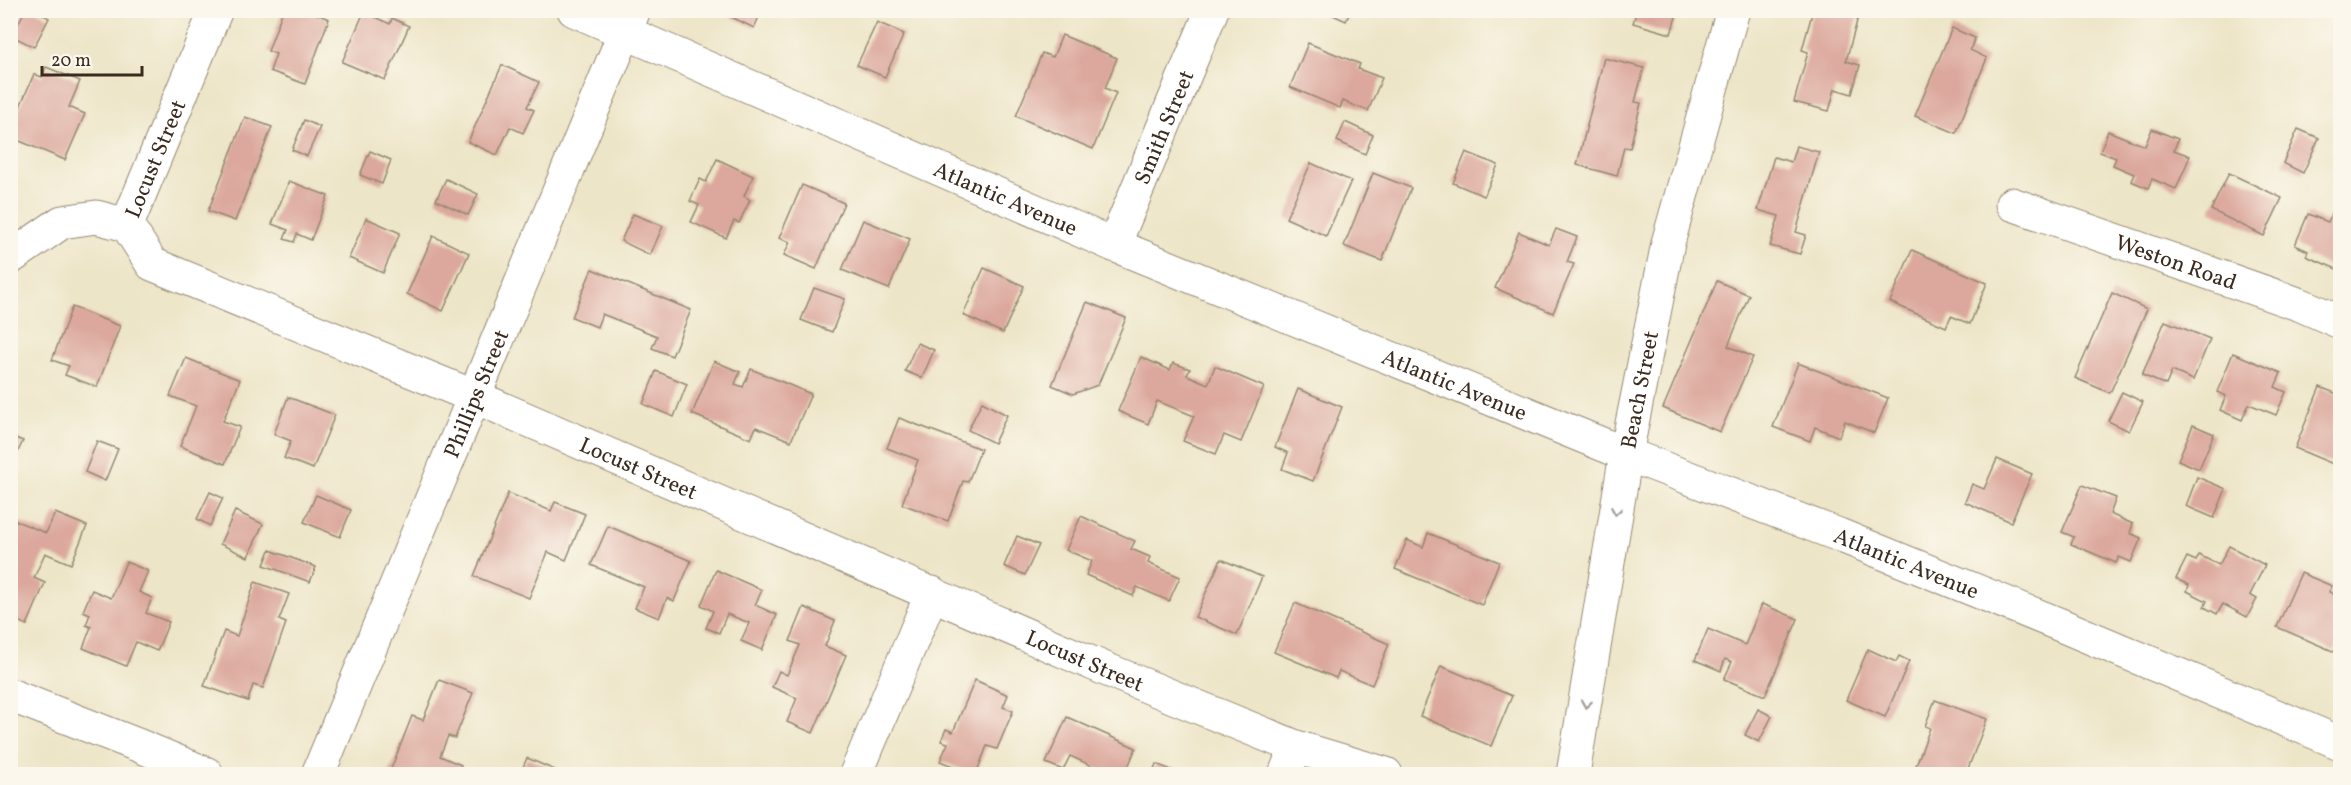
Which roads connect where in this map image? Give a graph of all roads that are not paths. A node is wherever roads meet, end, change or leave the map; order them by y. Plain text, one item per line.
1 (216, 10) edge
2 (574, 10) edge
3 (1212, 10) edge
4 (1732, 10) edge
5 (629, 21) edge
6 (2012, 204) dead end
7 (127, 225) junction
8 (1114, 245) junction
9 (10, 258) edge
10 (2340, 322) edge
11 (475, 396) junction
12 (1626, 454) junction
13 (932, 593) junction
14 (10, 695) edge
15 (2340, 743) edge
16 (1290, 761) edge
17 (207, 774) edge
18 (318, 774) edge
19 (856, 774) edge
20 (1386, 774) edge
21 (1573, 774) edge

1 - 7 street, Locust Street
2 - 5 street, Atlantic Avenue
3 - 8 street, Smith Street
4 - 12 street, Beach Street
5 - 8 street, Atlantic Avenue
5 - 11 street, Phillips Street
6 - 10 street, Weston Road
7 - 9 street
7 - 11 street, Locust Street
8 - 12 street, Atlantic Avenue
11 - 13 street, Locust Street
11 - 18 street, Phillips Street
12 - 15 street, Atlantic Avenue
12 -> 21 street, Beach Street
13 - 16 street, Locust Street
13 - 19 street
14 - 17 street
16 - 20 street, Locust Street

